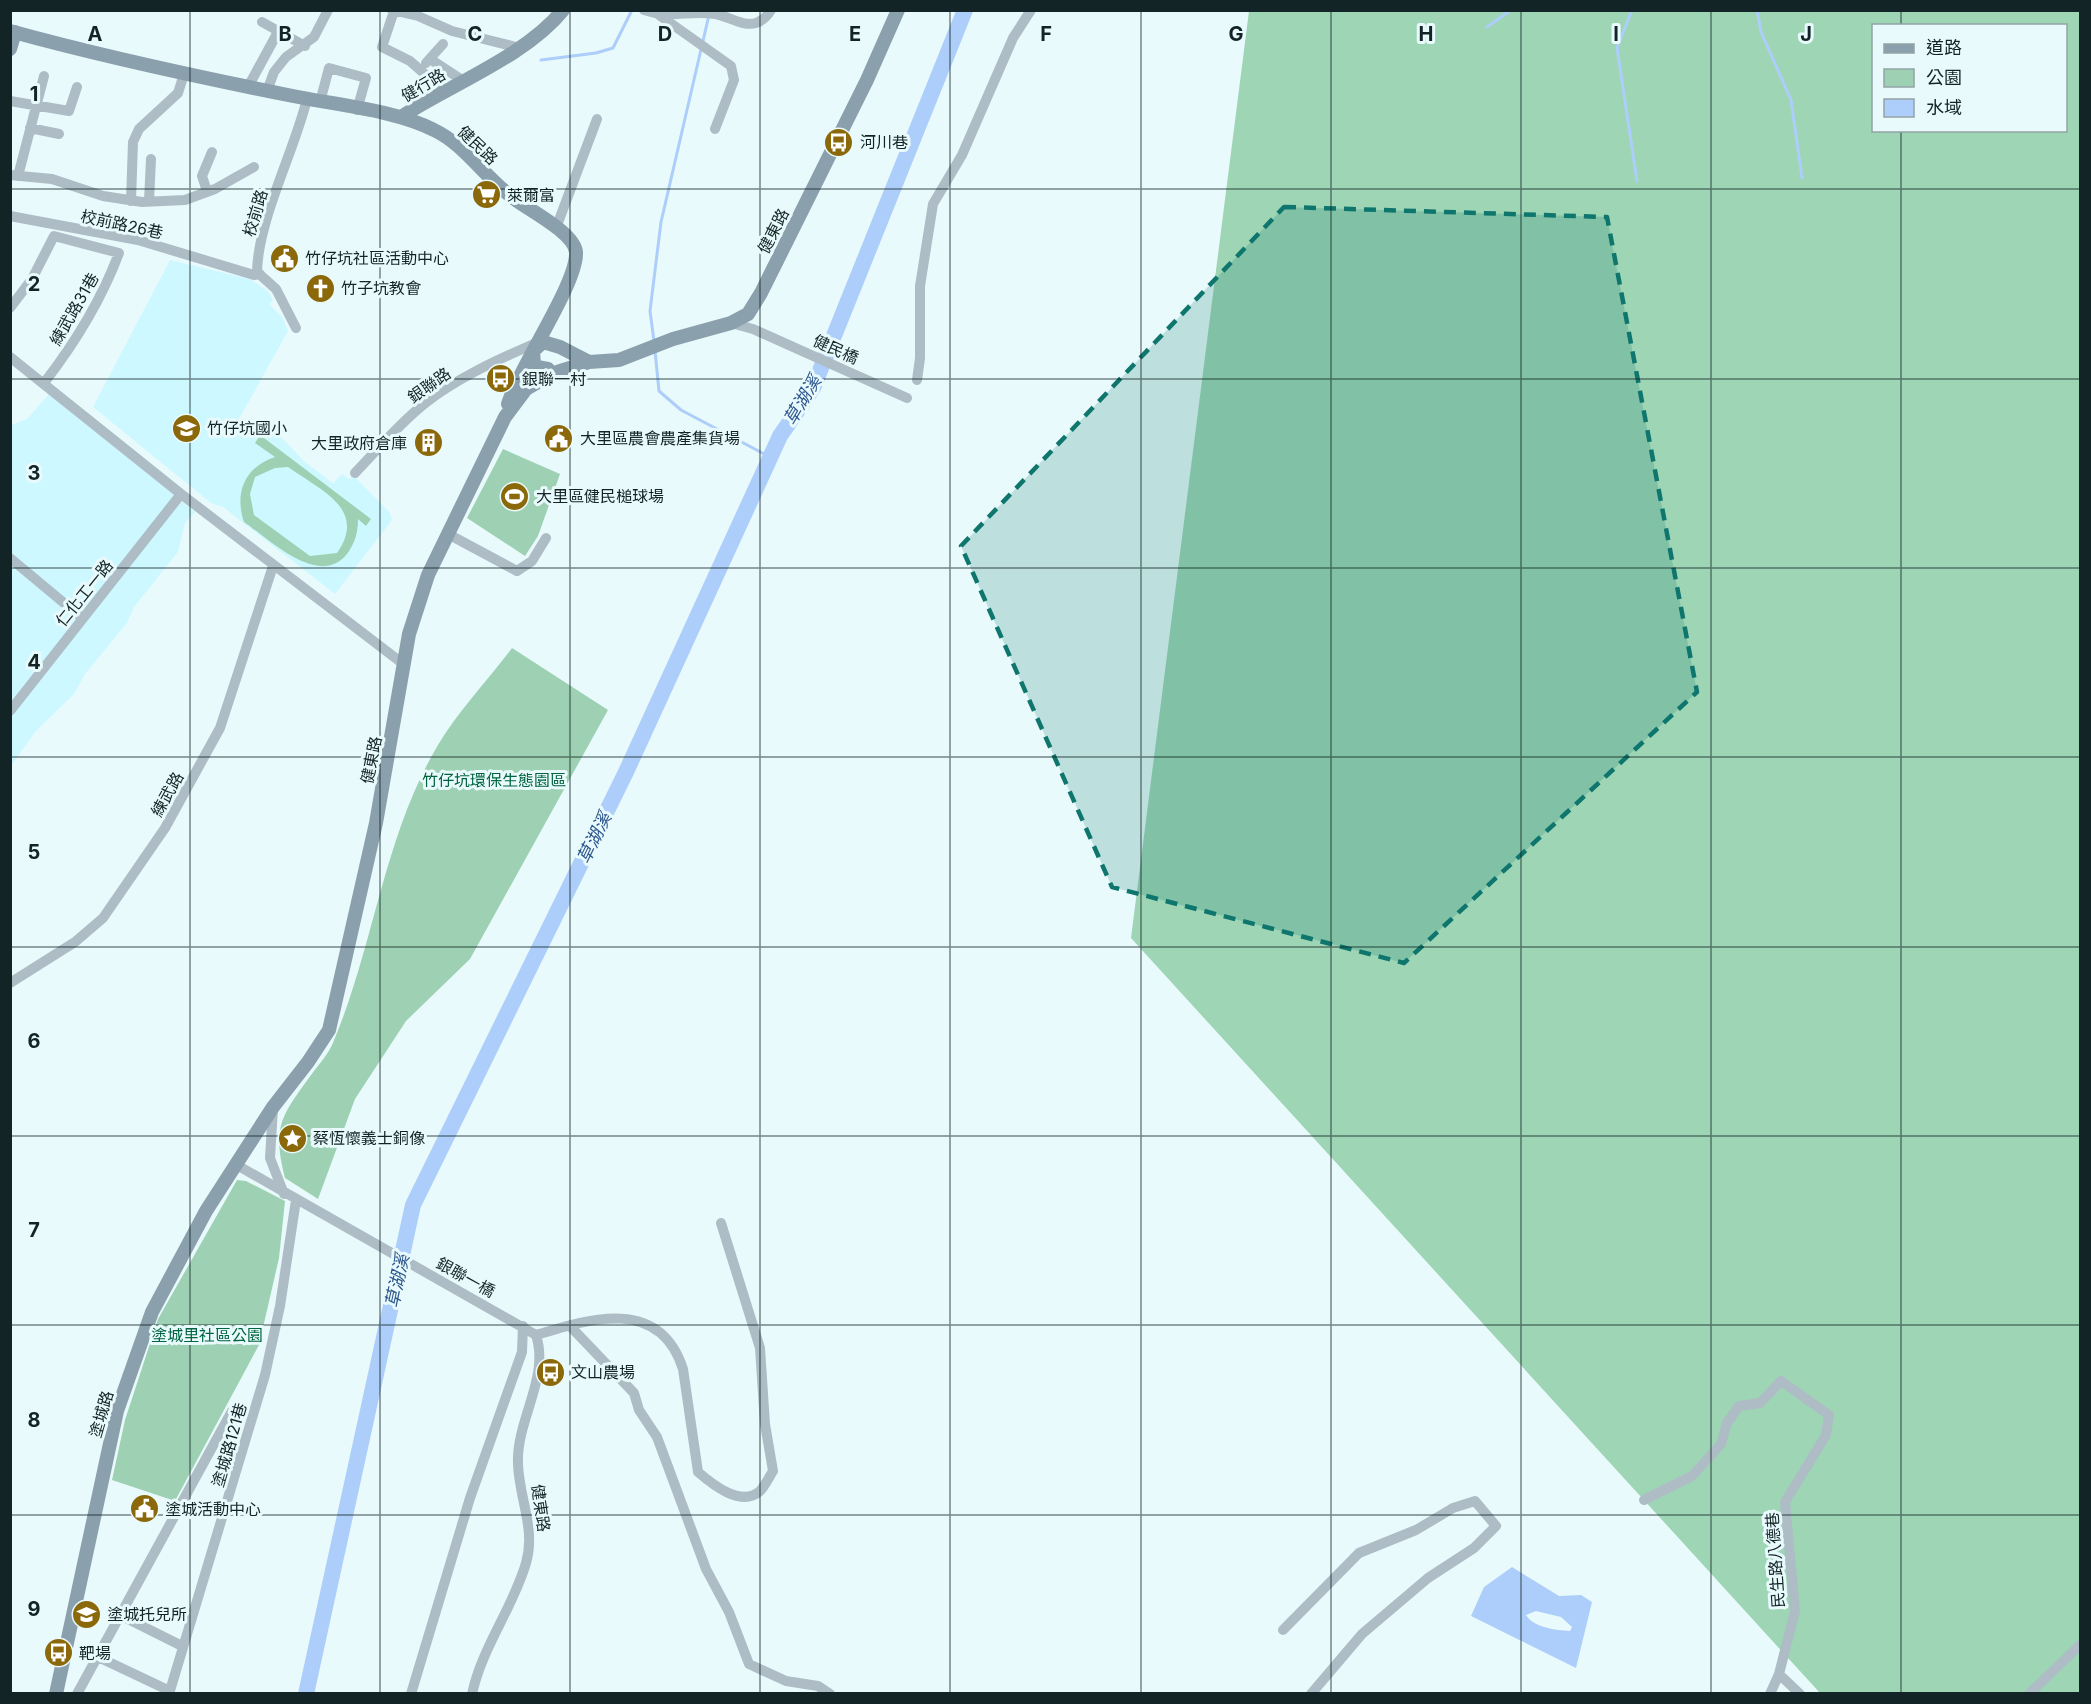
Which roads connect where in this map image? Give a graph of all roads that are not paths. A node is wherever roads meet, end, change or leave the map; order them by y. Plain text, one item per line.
1 (328, 10) edge
2 (563, 10) edge
3 (644, 10) edge
4 (771, 10) edge
5 (898, 10) edge
6 (1031, 10) edge
7 (393, 11) edge
8 (659, 15) junction
9 (262, 22) dead end
10 (279, 30) junction
11 (13, 32) edge
12 (443, 44) dead end
13 (305, 46) junction
14 (520, 48) junction
15 (10, 50) edge
16 (430, 59) junction
17 (420, 69) junction
18 (184, 74) junction
19 (45, 76) dead end
20 (462, 80) junction
21 (77, 87) dead end
22 (248, 87) junction
23 (267, 91) junction
24 (444, 91) junction
25 (313, 100) junction
26 (10, 101) edge
27 (36, 107) junction
28 (357, 110) junction
29 (400, 117) junction
30 (597, 119) dead end
31 (30, 128) junction
32 (715, 129) dead end
33 (59, 134) dead end
34 (212, 152) dead end
35 (151, 159) dead end
36 (254, 167) dead end
37 (14, 175) edge
38 (207, 191) junction
39 (131, 201) junction
40 (149, 201) junction
41 (10, 216) edge
42 (556, 228) junction
43 (260, 274) junction
44 (10, 308) edge
45 (548, 322) junction
46 (730, 323) junction
47 (296, 328) dead end
48 (545, 346) junction
49 (10, 357) edge
50 (589, 363) junction
51 (548, 369) junction
52 (917, 380) dead end
53 (44, 383) junction
54 (534, 384) junction
55 (907, 398) dead end
56 (505, 417) junction
57 (356, 473) dead end
58 (181, 494) junction
59 (448, 534) junction
60 (546, 538) dead end
61 (10, 558) edge
62 (273, 566) junction
63 (82, 618) junction
64 (402, 663) junction
65 (10, 711) edge
66 (10, 983) edge
67 (273, 1107) junction
68 (235, 1164) junction
69 (285, 1194) junction
70 (298, 1201) junction
71 (721, 1223) dead end
72 (523, 1326) junction
73 (570, 1326) junction
74 (536, 1335) junction
75 (232, 1411) dead end
76 (1644, 1500) dead end
77 (122, 1616) junction
78 (1283, 1630) dead end
79 (2080, 1645) edge
80 (182, 1646) junction
81 (96, 1656) junction
82 (1779, 1674) junction
83 (169, 1692) edge
84 (56, 1694) edge
85 (77, 1694) edge
86 (411, 1694) edge
87 (472, 1694) edge
88 (830, 1694) edge
89 (1311, 1694) edge
90 (1770, 1694) edge
91 (1800, 1694) edge
92 (2030, 1694) edge

1 - 13 street
2 - 14 street, 健行路
3 - 8 street
4 - 8 street
5 - 46 street, 健東路
6 - 52 street
7 - 14 street
7 - 17 street
8 - 32 street
9 - 10 street
10 - 13 street
10 - 22 street
11 - 15 street
11 - 18 street, 健民路
12 - 16 street, 健行路
13 - 23 street
14 - 20 street, 健行路
16 - 17 street, 健行路
16 - 20 street, 健行路
17 - 24 street
18 - 22 street, 健民路
18 - 39 street
19 - 27 street
20 - 24 street, 健行路
21 - 27 street
22 - 23 street, 健民路
23 - 25 street, 健民路
24 - 29 street, 健行路
25 - 28 street, 健民路
25 - 28 street
25 - 43 street, 校前路
26 - 27 street
27 - 31 street
28 - 29 street, 健民路
29 - 42 street, 健民路
30 - 42 street
31 - 33 street
31 - 37 street
34 - 38 street
35 - 40 street
36 - 38 street
37 - 39 street
38 - 40 street
39 - 40 street
41 - 43 street, 校前路26巷
42 - 45 street, 健民路
43 - 47 street
44 - 53 street, 練武路31巷
45 - 48 street, 健民路
45 - 48 street
46 - 50 street, 健東路
46 - 55 street, 健民橋
48 - 50 street
48 - 51 street
48 - 51 street
48 - 56 street, 健東路
48 - 57 street, 銀聯路
49 - 53 street
50 - 54 street, 健東路
51 - 54 street, 健東路
53 - 58 street
54 - 56 street, 健東路
56 - 59 street, 健東路
58 - 62 street
58 - 63 street, 仁化工一路
59 - 60 street
59 - 64 street, 健東路
61 - 63 street
62 - 64 street
62 - 66 street, 練武路
63 - 65 street, 仁化工一路
64 - 67 street, 健東路
67 - 68 street, 健東路
67 - 69 street
68 - 69 street
68 - 84 street, 塗城路
69 - 70 street
70 - 72 street, 銀聯一橋
70 - 80 street, 塗城路121巷
71 - 73 street
72 - 74 street
72 - 86 street
73 - 74 street
73 - 88 street
74 - 87 street, 健東路
75 - 77 street
76 - 82 street, 民生路八德巷
77 - 80 street
77 - 81 street
78 - 89 street
79 - 92 street
80 - 83 street, 塗城路121巷
81 - 83 street
81 - 85 street
82 - 90 street, 民生路八德巷
82 - 91 street

